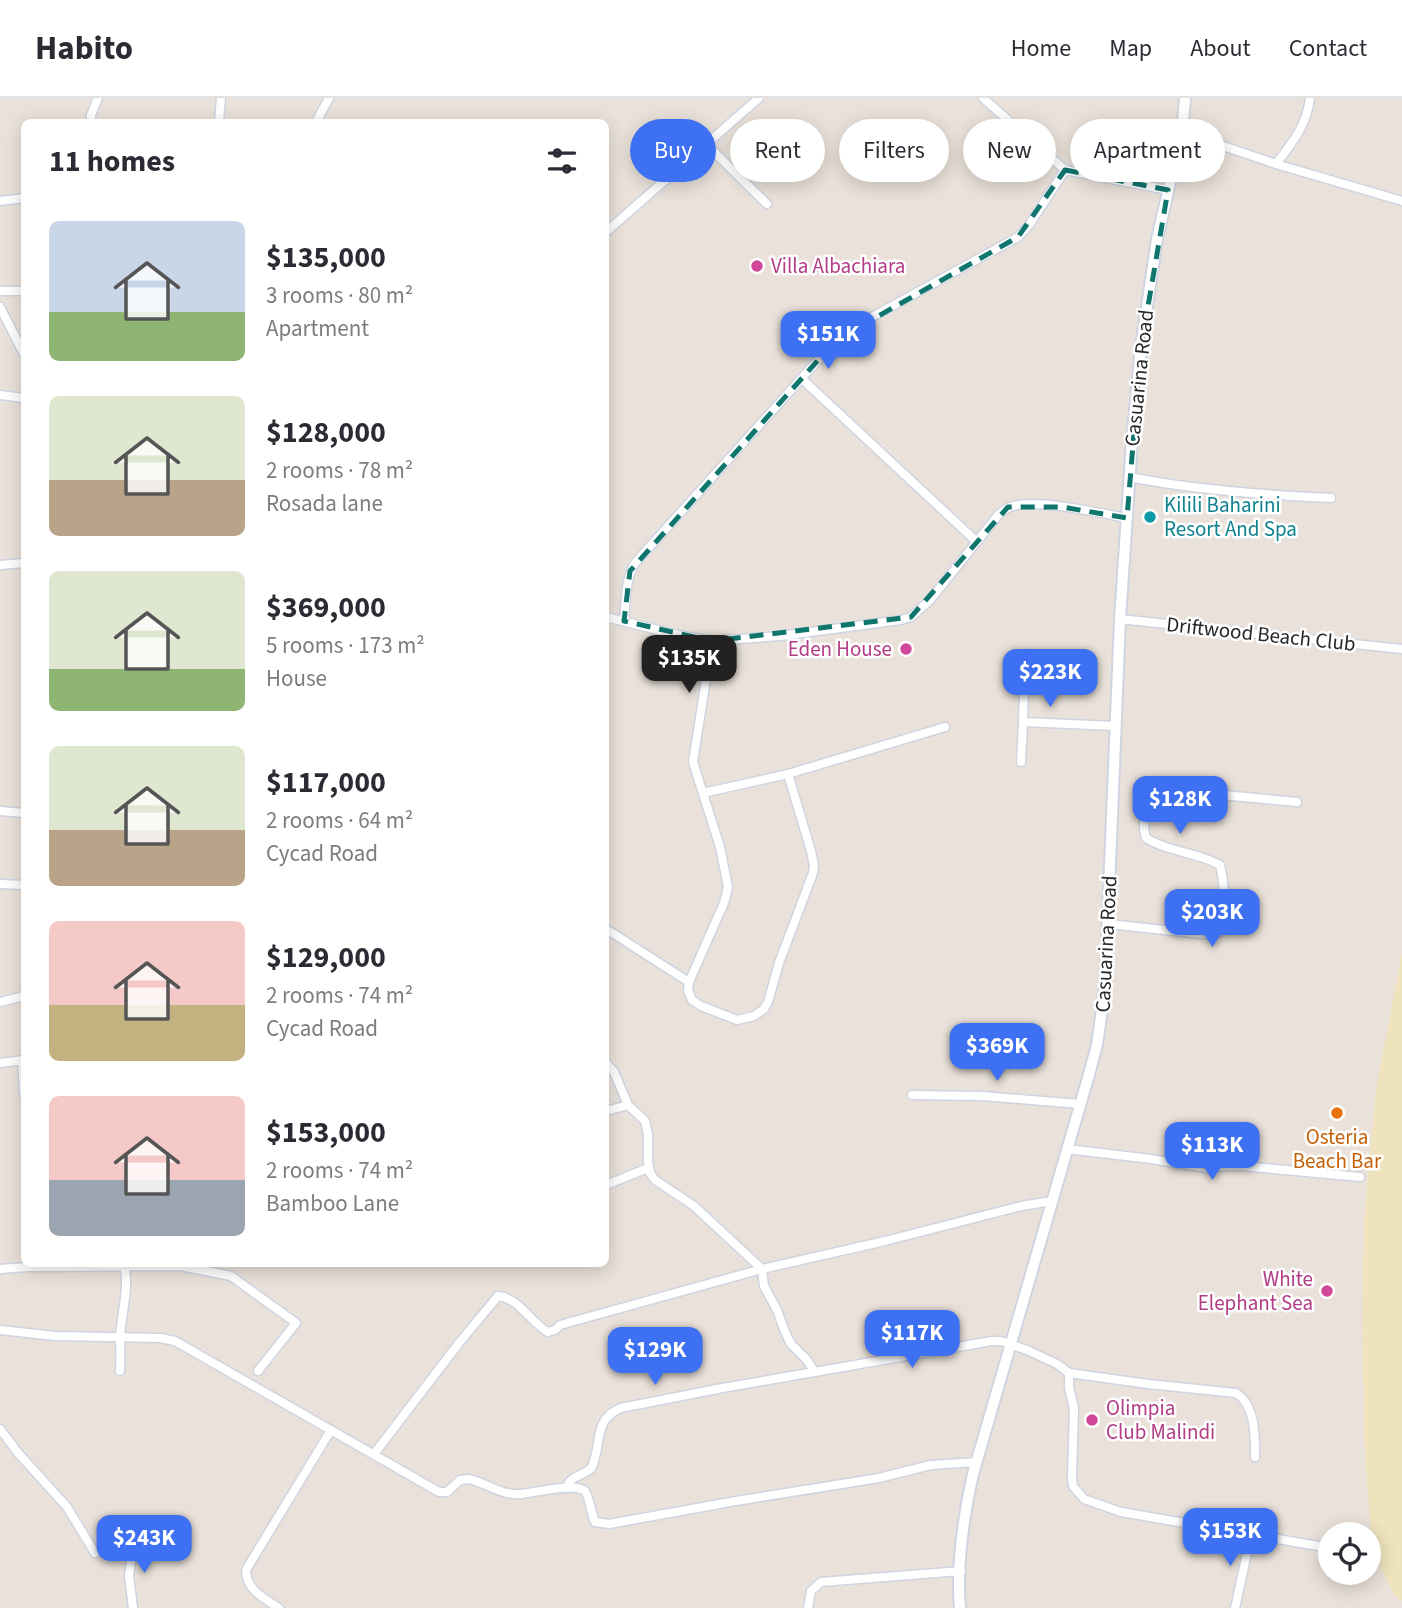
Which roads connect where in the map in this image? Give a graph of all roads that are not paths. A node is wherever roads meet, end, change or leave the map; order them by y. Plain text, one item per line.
1 (98, 98) edge
2 (221, 98) edge
3 (329, 98) edge
4 (759, 98) edge
5 (983, 98) edge
6 (1185, 98) edge
7 (1310, 98) edge
8 (90, 119) edge
9 (219, 119) edge
10 (318, 119) edge
11 (1183, 119) edge
12 (716, 135) edge
13 (1225, 147) edge
14 (716, 154) edge
15 (1276, 164) junction
16 (1065, 170) junction
17 (663, 182) edge
18 (1170, 182) edge
19 (1168, 190) junction
20 (21, 198) edge
21 (0, 201) edge
22 (1402, 201) edge
23 (767, 204) dead end
24 (609, 229) edge
25 (0, 291) edge
26 (21, 291) edge
27 (0, 307) edge
28 (21, 348) edge
29 (802, 379) junction
30 (0, 395) edge
31 (21, 398) edge
32 (1129, 477) junction
33 (1331, 498) dead end
34 (1127, 517) junction
35 (977, 542) junction
36 (21, 563) edge
37 (0, 565) edge
38 (609, 618) edge
39 (1120, 619) junction
40 (624, 621) junction
41 (712, 641) junction
42 (1402, 649) edge
43 (1025, 654) dead end
44 (1023, 722) junction
45 (1116, 726) junction
46 (945, 727) dead end
47 (1021, 762) dead end
48 (788, 774) junction
49 (703, 793) junction
50 (1297, 802) dead end
51 (0, 811) edge
52 (21, 813) edge
53 (0, 884) edge
54 (21, 886) edge
55 (1108, 924) junction
56 (609, 931) edge
57 (689, 982) junction
58 (21, 997) edge
59 (0, 1002) edge
60 (21, 1060) edge
61 (0, 1063) edge
62 (609, 1066) edge
63 (912, 1095) dead end
64 (1080, 1104) junction
65 (628, 1105) junction
66 (609, 1110) edge
67 (1067, 1149) junction
68 (649, 1168) junction
69 (1360, 1177) dead end
70 (609, 1184) edge
71 (1052, 1201) junction
72 (27, 1267) edge
73 (124, 1267) edge
74 (186, 1267) edge
75 (0, 1269) edge
76 (762, 1269) junction
77 (0, 1330) edge
78 (120, 1338) junction
79 (1011, 1345) junction
80 (120, 1371) dead end
81 (258, 1371) dead end
82 (815, 1372) junction
83 (1069, 1373) junction
84 (0, 1429) edge
85 (331, 1430) junction
86 (374, 1454) junction
87 (1255, 1457) dead end
88 (977, 1462) junction
89 (567, 1488) junction
90 (1251, 1535) junction
91 (1318, 1546) edge
92 (961, 1571) junction
93 (133, 1608) edge
94 (279, 1608) edge
95 (808, 1608) edge
96 (960, 1608) edge
97 (1235, 1608) edge

1 - 8 street
2 - 9 street
3 - 10 street
4 - 12 street
5 - 16 street
6 - 11 street, Casuarina Road
7 - 15 street
13 - 15 street
14 - 23 street
15 - 22 street
16 - 19 street
16 - 29 street
17 - 24 street
18 - 19 street, Casuarina Road
19 - 32 street, Casuarina Road
20 - 21 street
25 - 26 street
27 - 28 street
29 - 35 street
29 - 40 street
30 - 31 street
32 - 33 street
32 - 34 street, Casuarina Road
34 - 35 street
34 - 39 street, Casuarina Road
35 - 41 street
36 - 37 street
38 - 40 street
39 - 42 street, Driftwood Beach Club
39 - 45 street, Casuarina Road
40 - 41 street
41 - 49 street
43 - 44 street
44 - 45 street
44 - 47 street
45 - 55 street, Casuarina Road
46 - 48 street
48 - 49 street
48 - 57 street
49 - 57 street
50 - 55 street
51 - 52 street
53 - 54 street
55 - 64 street, Casuarina Road
56 - 57 street
58 - 59 street
60 - 61 street
62 - 65 street
63 - 64 street
64 - 67 street, Casuarina Road
65 - 66 street
65 - 68 street
67 - 69 street
67 - 71 street, Casuarina Road
68 - 70 street
68 - 76 street
71 - 76 street
71 - 79 street, Casuarina Road
72 - 75 street
73 - 78 street
74 - 81 street
76 - 82 street
76 - 86 street
77 - 78 street
78 - 80 street
78 - 85 street
79 - 82 street
79 - 83 street
79 - 88 street, Casuarina Road
82 - 89 street
83 - 87 street
83 - 90 street
84 - 93 street
85 - 86 street
85 - 94 street
86 - 89 street
88 - 89 street
88 - 92 street, Casuarina Road
90 - 91 street
90 - 97 street
92 - 95 street
92 - 96 street, Casuarina Road

